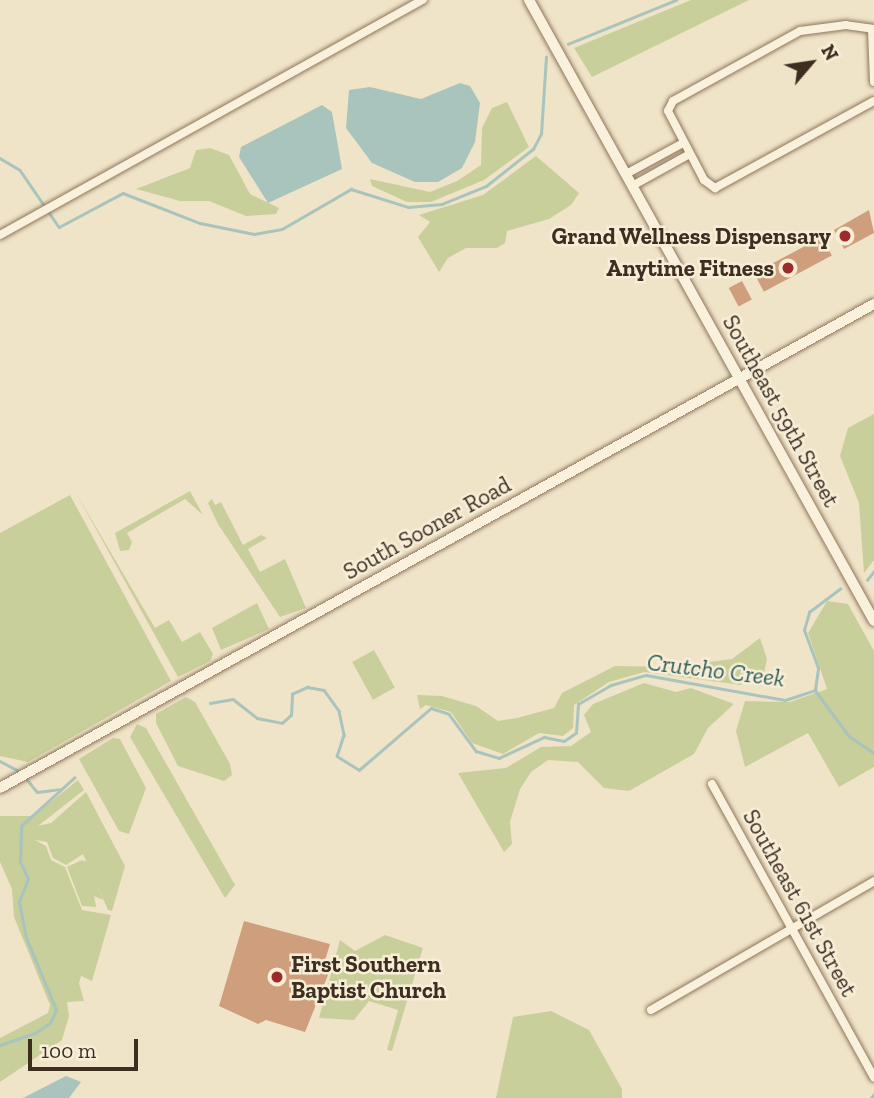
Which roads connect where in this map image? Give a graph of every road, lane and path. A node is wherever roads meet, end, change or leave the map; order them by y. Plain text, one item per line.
1 (423, 0) edge
2 (529, 0) edge
3 (873, 29) edge
4 (874, 82) edge
5 (874, 101) edge
6 (683, 143) junction
7 (690, 154) junction
8 (626, 174) junction
9 (632, 186) junction
10 (0, 235) edge
11 (874, 304) edge
12 (738, 379) junction
13 (874, 621) edge
14 (712, 784) dead end
15 (0, 788) edge
16 (874, 881) edge
17 (791, 929) junction
18 (651, 1010) dead end
19 (874, 1077) edge

1 - 10 street
2 - 8 main road, Southeast 59th Street
3 - 4 street
3 - 6 street
5 - 7 street
6 - 7 street
6 - 8 street
7 - 9 street
8 - 9 main road, Southeast 59th Street
9 - 12 main road, Southeast 59th Street
11 - 12 main road, South Sooner Road
12 - 13 main road, Southeast 59th Street
12 - 15 main road, South Sooner Road
14 - 17 street, Southeast 61st Street
16 - 17 street
17 - 18 street
17 - 19 street, Southeast 61st Street

